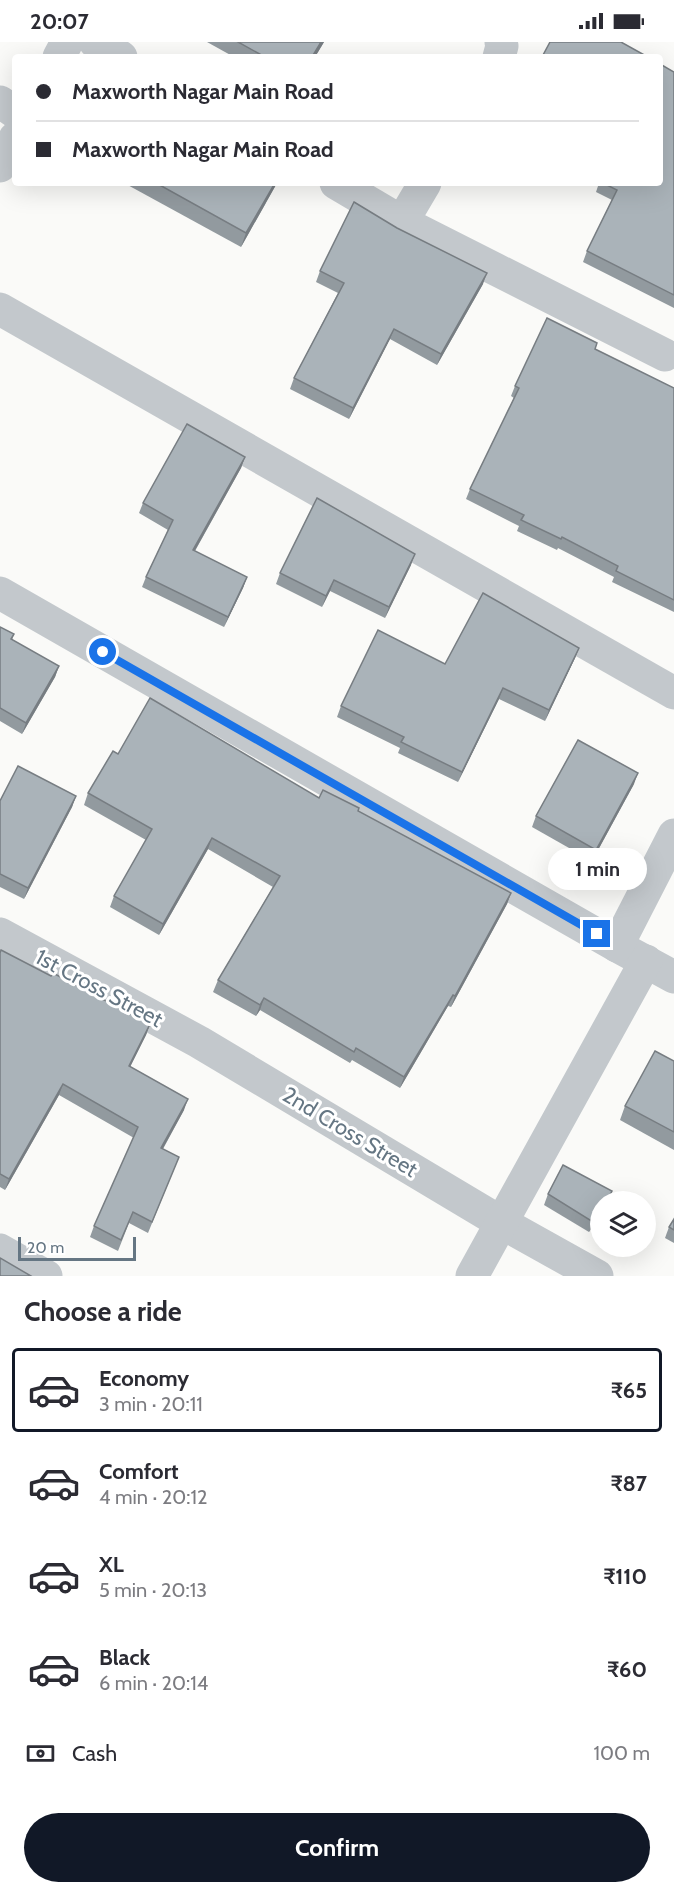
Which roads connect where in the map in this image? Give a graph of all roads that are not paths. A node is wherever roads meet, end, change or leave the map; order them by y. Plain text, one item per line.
1 (96, 42) edge
2 (116, 54) edge
3 (12, 144) edge
4 (0, 166) edge
5 (341, 186) edge
6 (423, 186) edge
7 (402, 222) junction
8 (0, 309) edge
9 (671, 351) edge
10 (0, 593) edge
11 (674, 693) edge
12 (674, 835) edge
13 (0, 934) edge
14 (617, 946) junction
15 (660, 969) edge
16 (199, 1042) joint
17 (502, 1223) junction
18 (0, 1250) edge
19 (46, 1276) edge
20 (472, 1276) edge
21 (597, 1276) edge

1 - 2 street
3 - 4 street
5 - 7 street
6 - 7 street
7 - 9 street
8 - 11 street
10 - 14 street
12 - 14 street
13 - 16 street, 1st Cross Street
14 - 15 street
15 - 17 street
16 - 17 street, 2nd Cross Street
17 - 20 street
17 - 21 street, 2nd Cross Street
18 - 19 street

